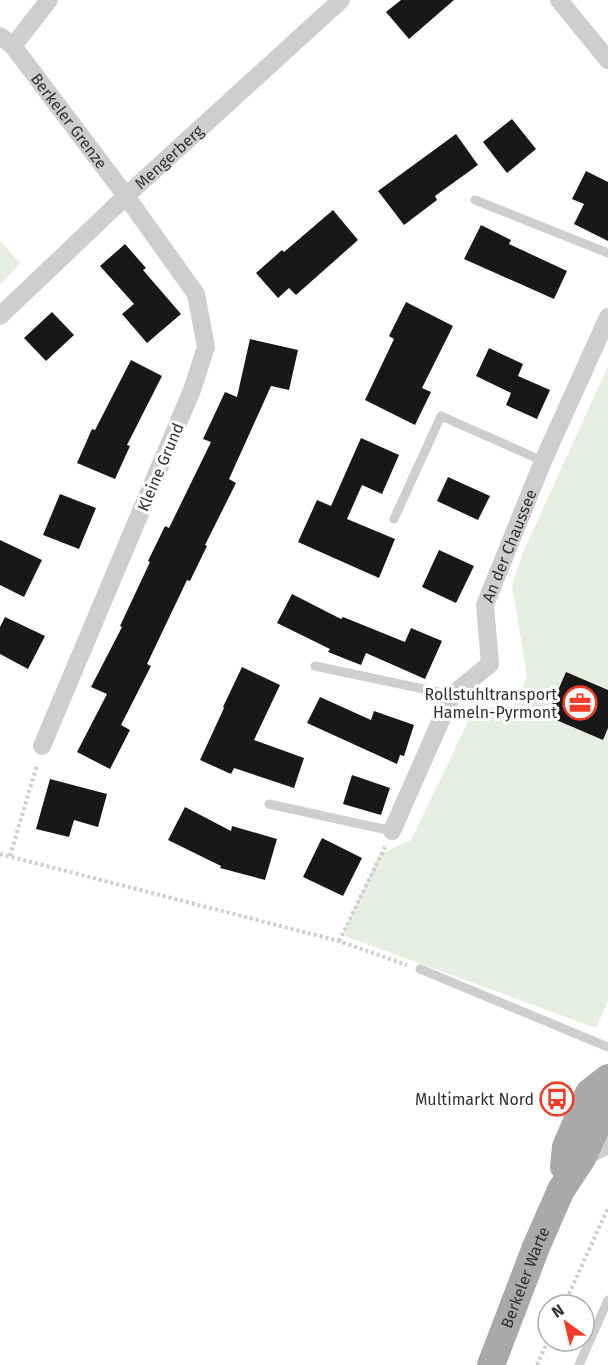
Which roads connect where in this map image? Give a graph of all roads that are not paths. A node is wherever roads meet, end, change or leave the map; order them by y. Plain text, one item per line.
1 (49, 0) edge
2 (341, 0) edge
3 (559, 0) edge
4 (6, 41) edge
5 (608, 60) edge
6 (126, 196) junction
7 (475, 200) dead end
8 (608, 253) edge
9 (0, 316) edge
10 (608, 317) edge
11 (543, 461) junction
12 (394, 519) dead end
13 (315, 666) dead end
14 (452, 695) junction
15 (42, 746) road end
16 (269, 804) dead end
17 (392, 831) joint
18 (420, 969) road end
19 (608, 1047) edge
20 (608, 1078) edge
21 (608, 1098) edge
22 (608, 1145) edge
23 (582, 1158) junction
24 (561, 1190) junction
25 (608, 1300) edge
26 (490, 1365) edge
27 (579, 1365) edge

1 - 4 street, Berkeler Grenze
2 - 6 street, Mengerberg
3 - 5 street
4 - 6 street, Berkeler Grenze
6 - 9 street, Mengerberg
6 - 15 street, Kleine Grund
7 - 8 lane
10 - 11 street, An der Chaussee
11 - 12 lane
11 - 14 street, An der Chaussee
13 - 14 lane
14 - 17 street, An der Chaussee
16 - 17 lane
18 - 19 lane
20 - 24 main road, Berkeler Warte
21 - 23 main road, Berkeler Warte
22 - 23 street
23 - 24 main road, Berkeler Warte
24 - 26 main road, Berkeler Warte
25 - 27 lane

